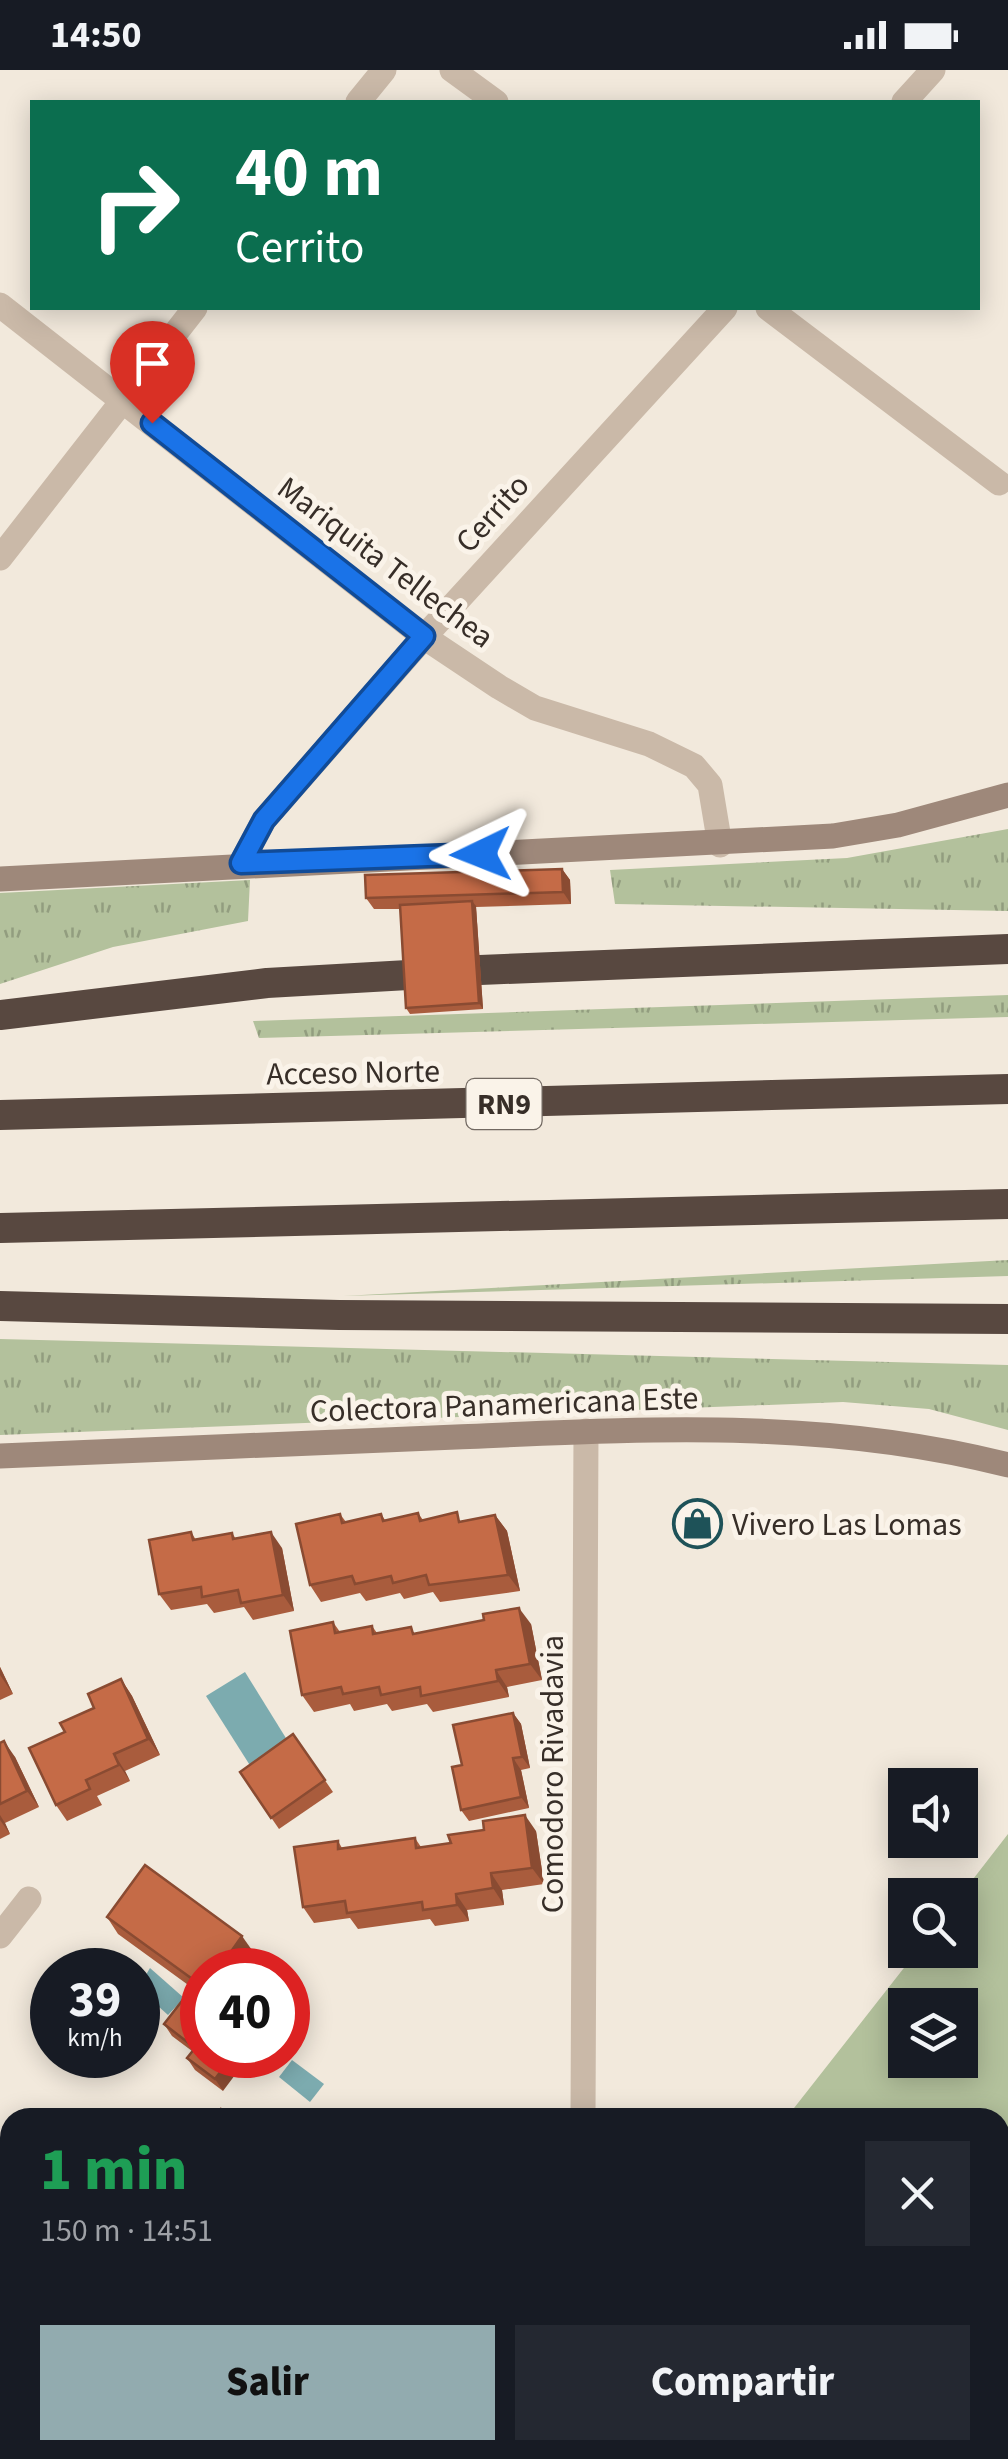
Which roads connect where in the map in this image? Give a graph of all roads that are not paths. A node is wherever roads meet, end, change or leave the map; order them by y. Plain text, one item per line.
1 (384, 70) edge
2 (452, 70) edge
3 (933, 70) edge
4 (360, 100) edge
5 (493, 100) edge
6 (906, 100) edge
7 (0, 306) edge
8 (192, 310) edge
9 (723, 310) edge
10 (771, 310) edge
11 (121, 399) junction
12 (1000, 483) dead end
13 (0, 558) edge
14 (424, 636) junction
15 (1008, 795) edge
16 (720, 844) junction
17 (241, 863) junction
18 (3, 871) edge
19 (1008, 948) edge
20 (480, 970) edge
21 (408, 975) edge
22 (0, 1015) edge
23 (1008, 1089) edge
24 (0, 1115) edge
25 (1008, 1204) edge
26 (0, 1228) edge
27 (0, 1306) edge
28 (1008, 1319) edge
29 (586, 1431) junction
30 (0, 1456) edge
31 (1008, 1466) edge
32 (30, 1898) dead end
33 (0, 1936) edge
34 (583, 2108) edge

1 - 4 street
2 - 5 street
3 - 6 street
7 - 11 street, Mariquita Tellechea
8 - 11 street
9 - 14 street, Cerrito
10 - 12 street
11 - 13 street
11 - 14 street, Mariquita Tellechea
14 - 16 street, Mariquita Tellechea
14 - 17 street, Cerrito
15 - 16 street
16 - 17 street
17 - 18 street
19 - 20 highway
21 - 22 highway
23 - 24 highway, Acceso Norte / RN9
25 - 26 highway
27 - 28 highway
29 - 30 street, Colectora Panamericana Este
29 - 31 street, Colectora Panamericana Este
29 - 34 street, Comodoro Rivadavia
32 - 33 street

